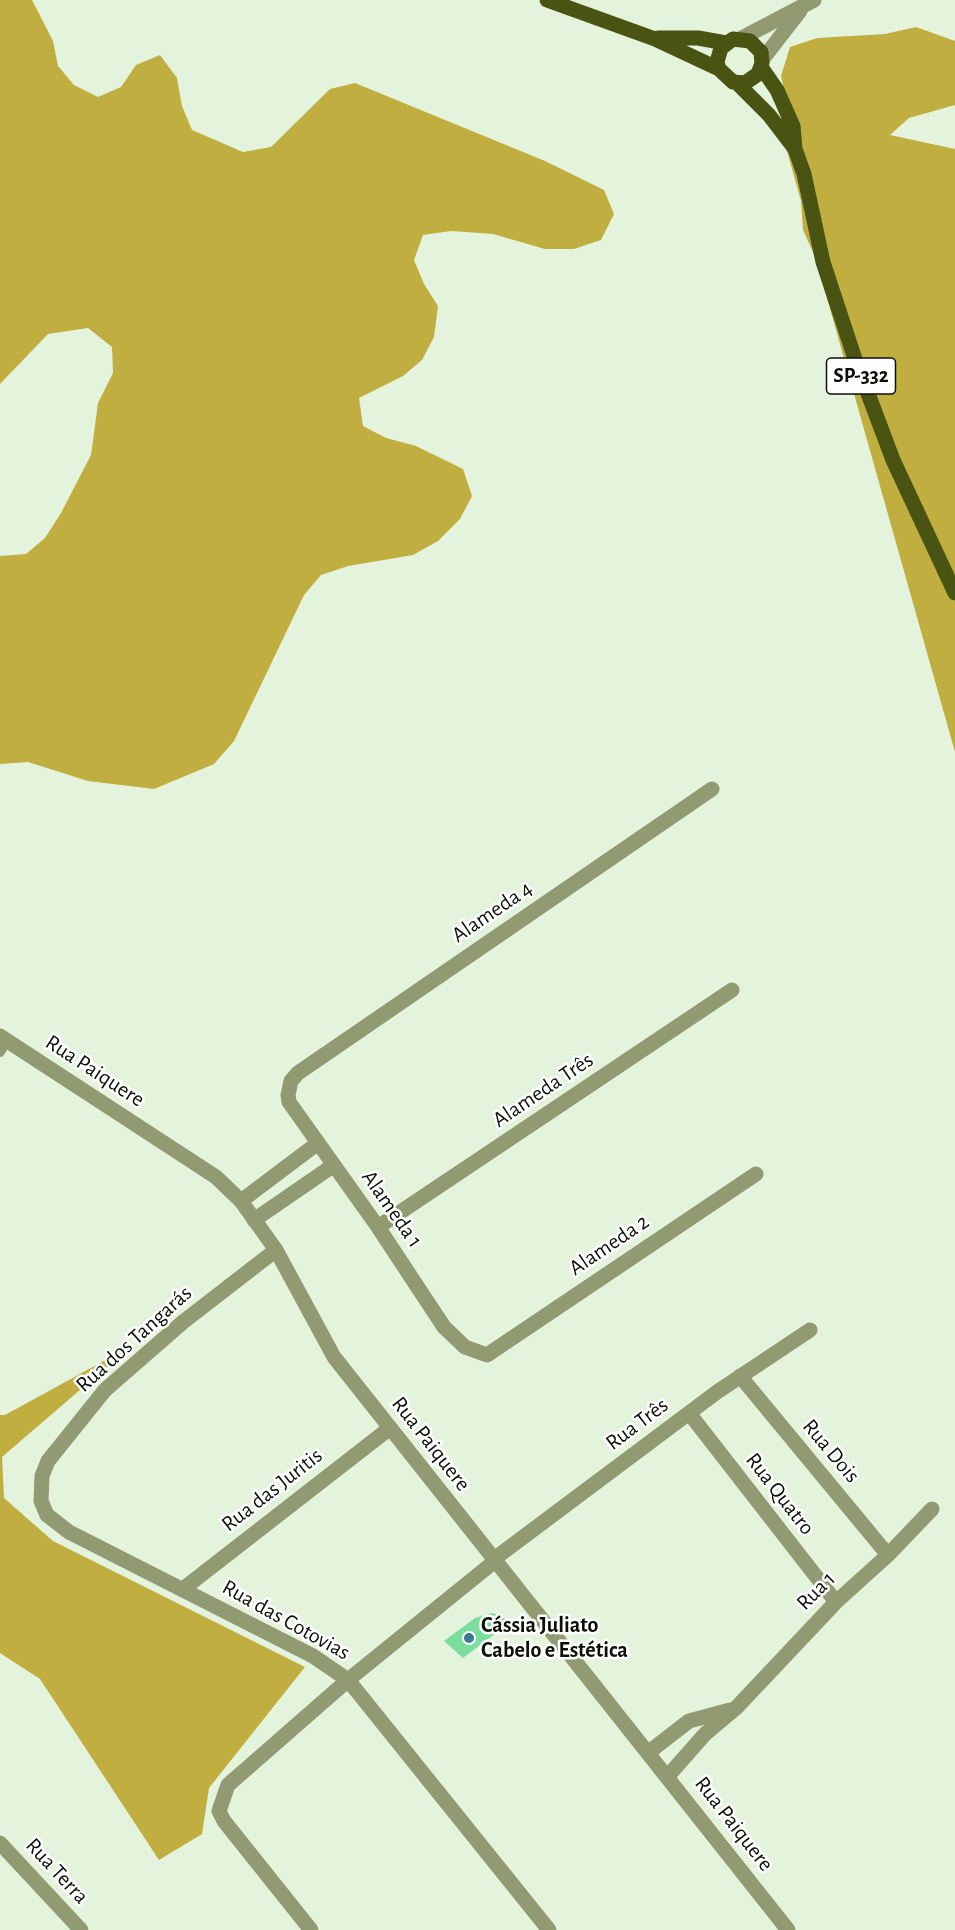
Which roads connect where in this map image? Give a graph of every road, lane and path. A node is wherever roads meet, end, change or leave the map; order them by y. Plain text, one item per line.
1 (547, 0) edge
2 (808, 4) edge
3 (742, 38) junction
4 (655, 39) junction
5 (726, 43) junction
6 (762, 63) junction
7 (719, 69) junction
8 (737, 83) junction
9 (795, 149) junction
10 (955, 593) edge
11 (712, 789) dead end
12 (732, 990) dead end
13 (2, 1043) edge
14 (298, 1073) joint
15 (318, 1143) junction
16 (334, 1165) junction
17 (756, 1173) dead end
18 (241, 1201) junction
19 (254, 1220) junction
20 (378, 1227) junction
21 (276, 1250) junction
22 (810, 1330) dead end
23 (487, 1355) joint
24 (740, 1376) junction
25 (689, 1413) junction
26 (390, 1428) junction
27 (932, 1509) dead end
28 (46, 1515) joint
29 (888, 1554) junction
30 (494, 1560) junction
31 (183, 1589) junction
32 (836, 1602) junction
33 (348, 1680) junction
34 (736, 1708) junction
35 (649, 1752) junction
36 (668, 1776) junction
37 (0, 1843) edge
38 (81, 1930) edge
39 (311, 1930) edge
40 (549, 1930) edge
41 (788, 1930) edge

1 - 4 main road, SP-332
2 - 3 street
2 - 6 street
3 - 5 main road, SP-332
3 - 6 main road, SP-332
4 - 5 main road, SP-332
4 - 7 main road, SP-332
5 - 7 main road
6 - 8 main road
6 - 9 main road, SP-332
7 - 8 main road, SP-332
8 - 9 main road, SP-332
9 - 10 main road, SP-332
11 - 14 street, Alameda 4
12 - 20 street, Alameda Três
13 - 18 street, Rua Paiquere
14 - 15 street, Alameda 1
15 - 16 street, Alameda 1
15 - 18 street
16 - 19 street
16 - 20 street, Alameda 1
17 - 23 street, Alameda 2
18 - 19 street, Rua Paiquere
19 - 21 street, Rua Paiquere
20 - 23 street, Alameda 1
21 - 26 street, Rua Paiquere
21 - 28 street, Rua dos Tangarás
22 - 24 street, Rua Três
24 - 25 street, Rua Três
24 - 29 street, Rua Dois
25 - 30 street, Rua Três
25 - 32 street, Rua Quatro
26 - 30 street, Rua Paiquere
26 - 31 street, Rua das Juritis
27 - 29 street, Rua 1
28 - 31 street, Rua das Cotovias
29 - 32 street, Rua 1
30 - 33 street, Rua Três
30 - 35 street, Rua Paiquere
31 - 33 street, Rua das Cotovias
32 - 34 street, Rua 1
33 - 39 street, Rua Três
33 - 40 street, Rua das Cotovias
34 - 35 street
34 - 36 street, Rua 1
35 - 36 street, Rua Paiquere
36 - 41 street, Rua Paiquere
37 - 38 street, Rua Terra

